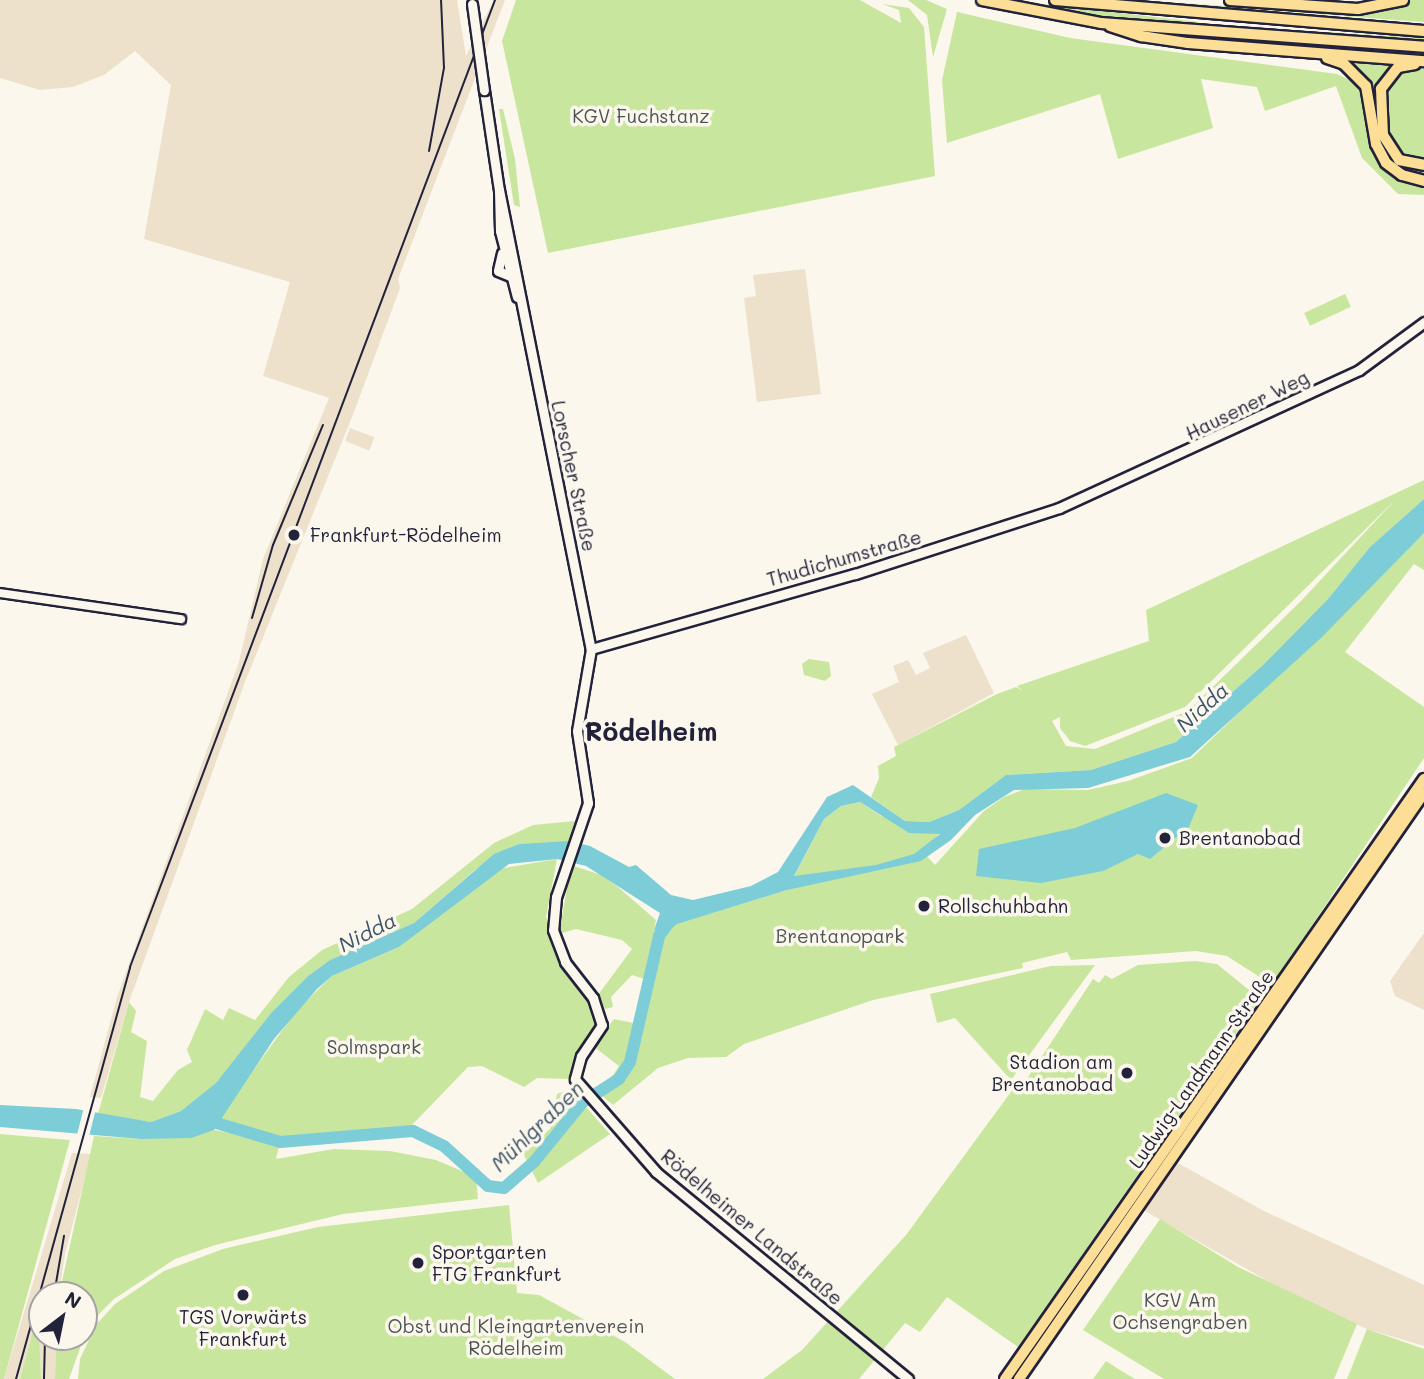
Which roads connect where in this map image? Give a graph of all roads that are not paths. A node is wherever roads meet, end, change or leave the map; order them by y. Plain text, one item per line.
1 (982, 0) edge
2 (1055, 0) edge
3 (1230, 0) edge
4 (1280, 0) edge
5 (1392, 0) edge
6 (1403, 0) edge
7 (471, 2) edge
8 (1101, 23) junction
9 (1424, 31) edge
10 (1424, 47) edge
11 (1314, 53) junction
12 (1424, 62) edge
13 (1424, 164) edge
14 (1424, 181) edge
15 (499, 190) junction
16 (503, 244) junction
17 (510, 275) junction
18 (520, 288) junction
19 (522, 310) junction
20 (1423, 323) edge
21 (1075, 501) joint
22 (0, 593) edge
23 (181, 619) dead end
24 (591, 649) junction
25 (1424, 779) edge
26 (1424, 793) edge
27 (908, 1379) edge
28 (1005, 1379) edge
29 (1019, 1379) edge

1 - 8 highway
2 - 9 highway
3 - 6 highway
4 - 5 highway
7 - 15 main road, Lorscher Straße, bridge
8 - 10 highway
8 - 11 highway
11 - 12 highway
11 - 14 highway
12 - 13 highway
15 - 16 main road, Lorscher Straße
15 - 18 main road, Lorscher Straße
16 - 17 main road, Lorscher Straße
16 - 17 main road
17 - 18 main road
17 - 19 main road, Lorscher Straße
18 - 19 main road, Lorscher Straße
19 - 24 main road, Lorscher Straße
20 - 21 main road, Hausener Weg
21 - 24 main road, Thudichumstraße
22 - 23 street
24 - 27 main road, Rödelheimer Landstraße
25 - 28 main road, Ludwig-Landmann-Straße
26 - 29 main road, Ludwig-Landmann-Straße

